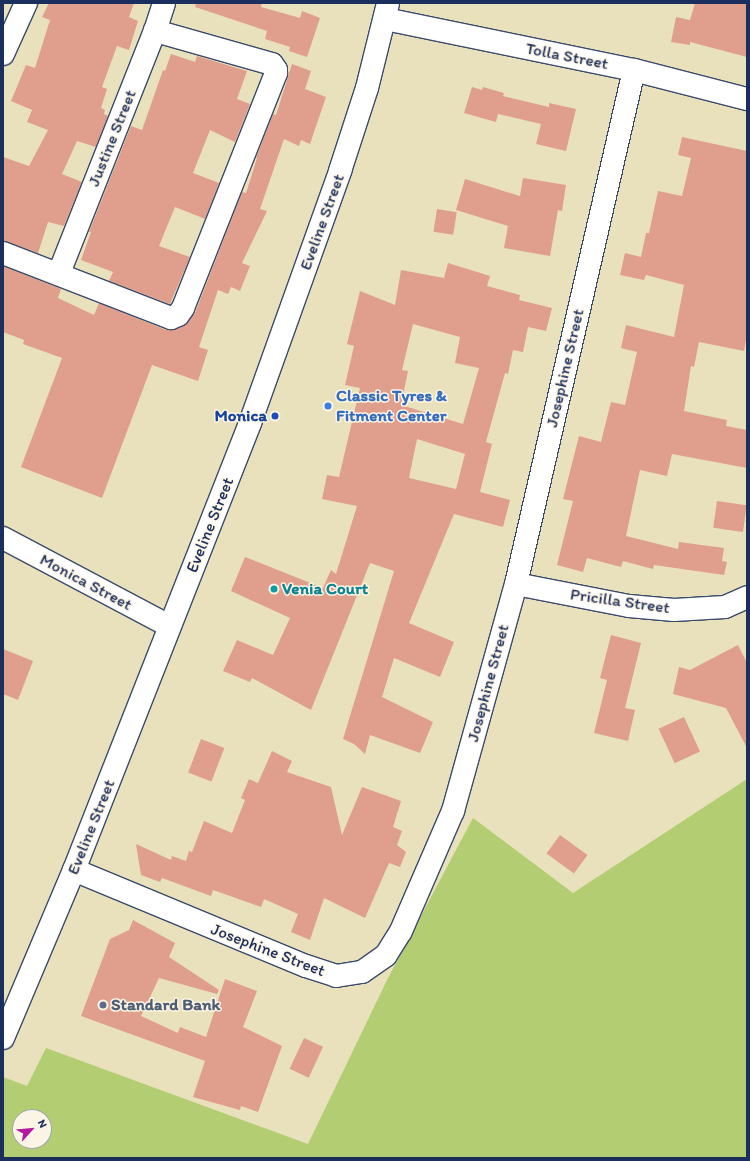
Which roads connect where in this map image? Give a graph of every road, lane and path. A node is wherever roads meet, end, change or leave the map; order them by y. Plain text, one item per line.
1 (26, 3) edge
2 (164, 3) edge
3 (387, 11) edge
4 (155, 31) junction
5 (3, 54) edge
6 (634, 70) junction
7 (747, 99) edge
8 (3, 253) edge
9 (59, 273) junction
10 (3, 538) edge
11 (516, 584) junction
12 (747, 597) edge
13 (170, 626) junction
14 (74, 870) junction
15 (3, 1038) edge

1 - 5 street
2 - 4 street, Justine Street
3 - 6 street, Tolla Street
3 - 13 street, Eveline Street
4 - 9 street, Justine Street
4 - 9 street
6 - 7 street, Tolla Street
6 - 11 street, Josephine Street
8 - 9 street
10 - 13 street, Monica Street
11 - 12 street, Pricilla Street
11 - 14 street, Josephine Street
13 - 14 street, Eveline Street
14 - 15 street, Eveline Street

